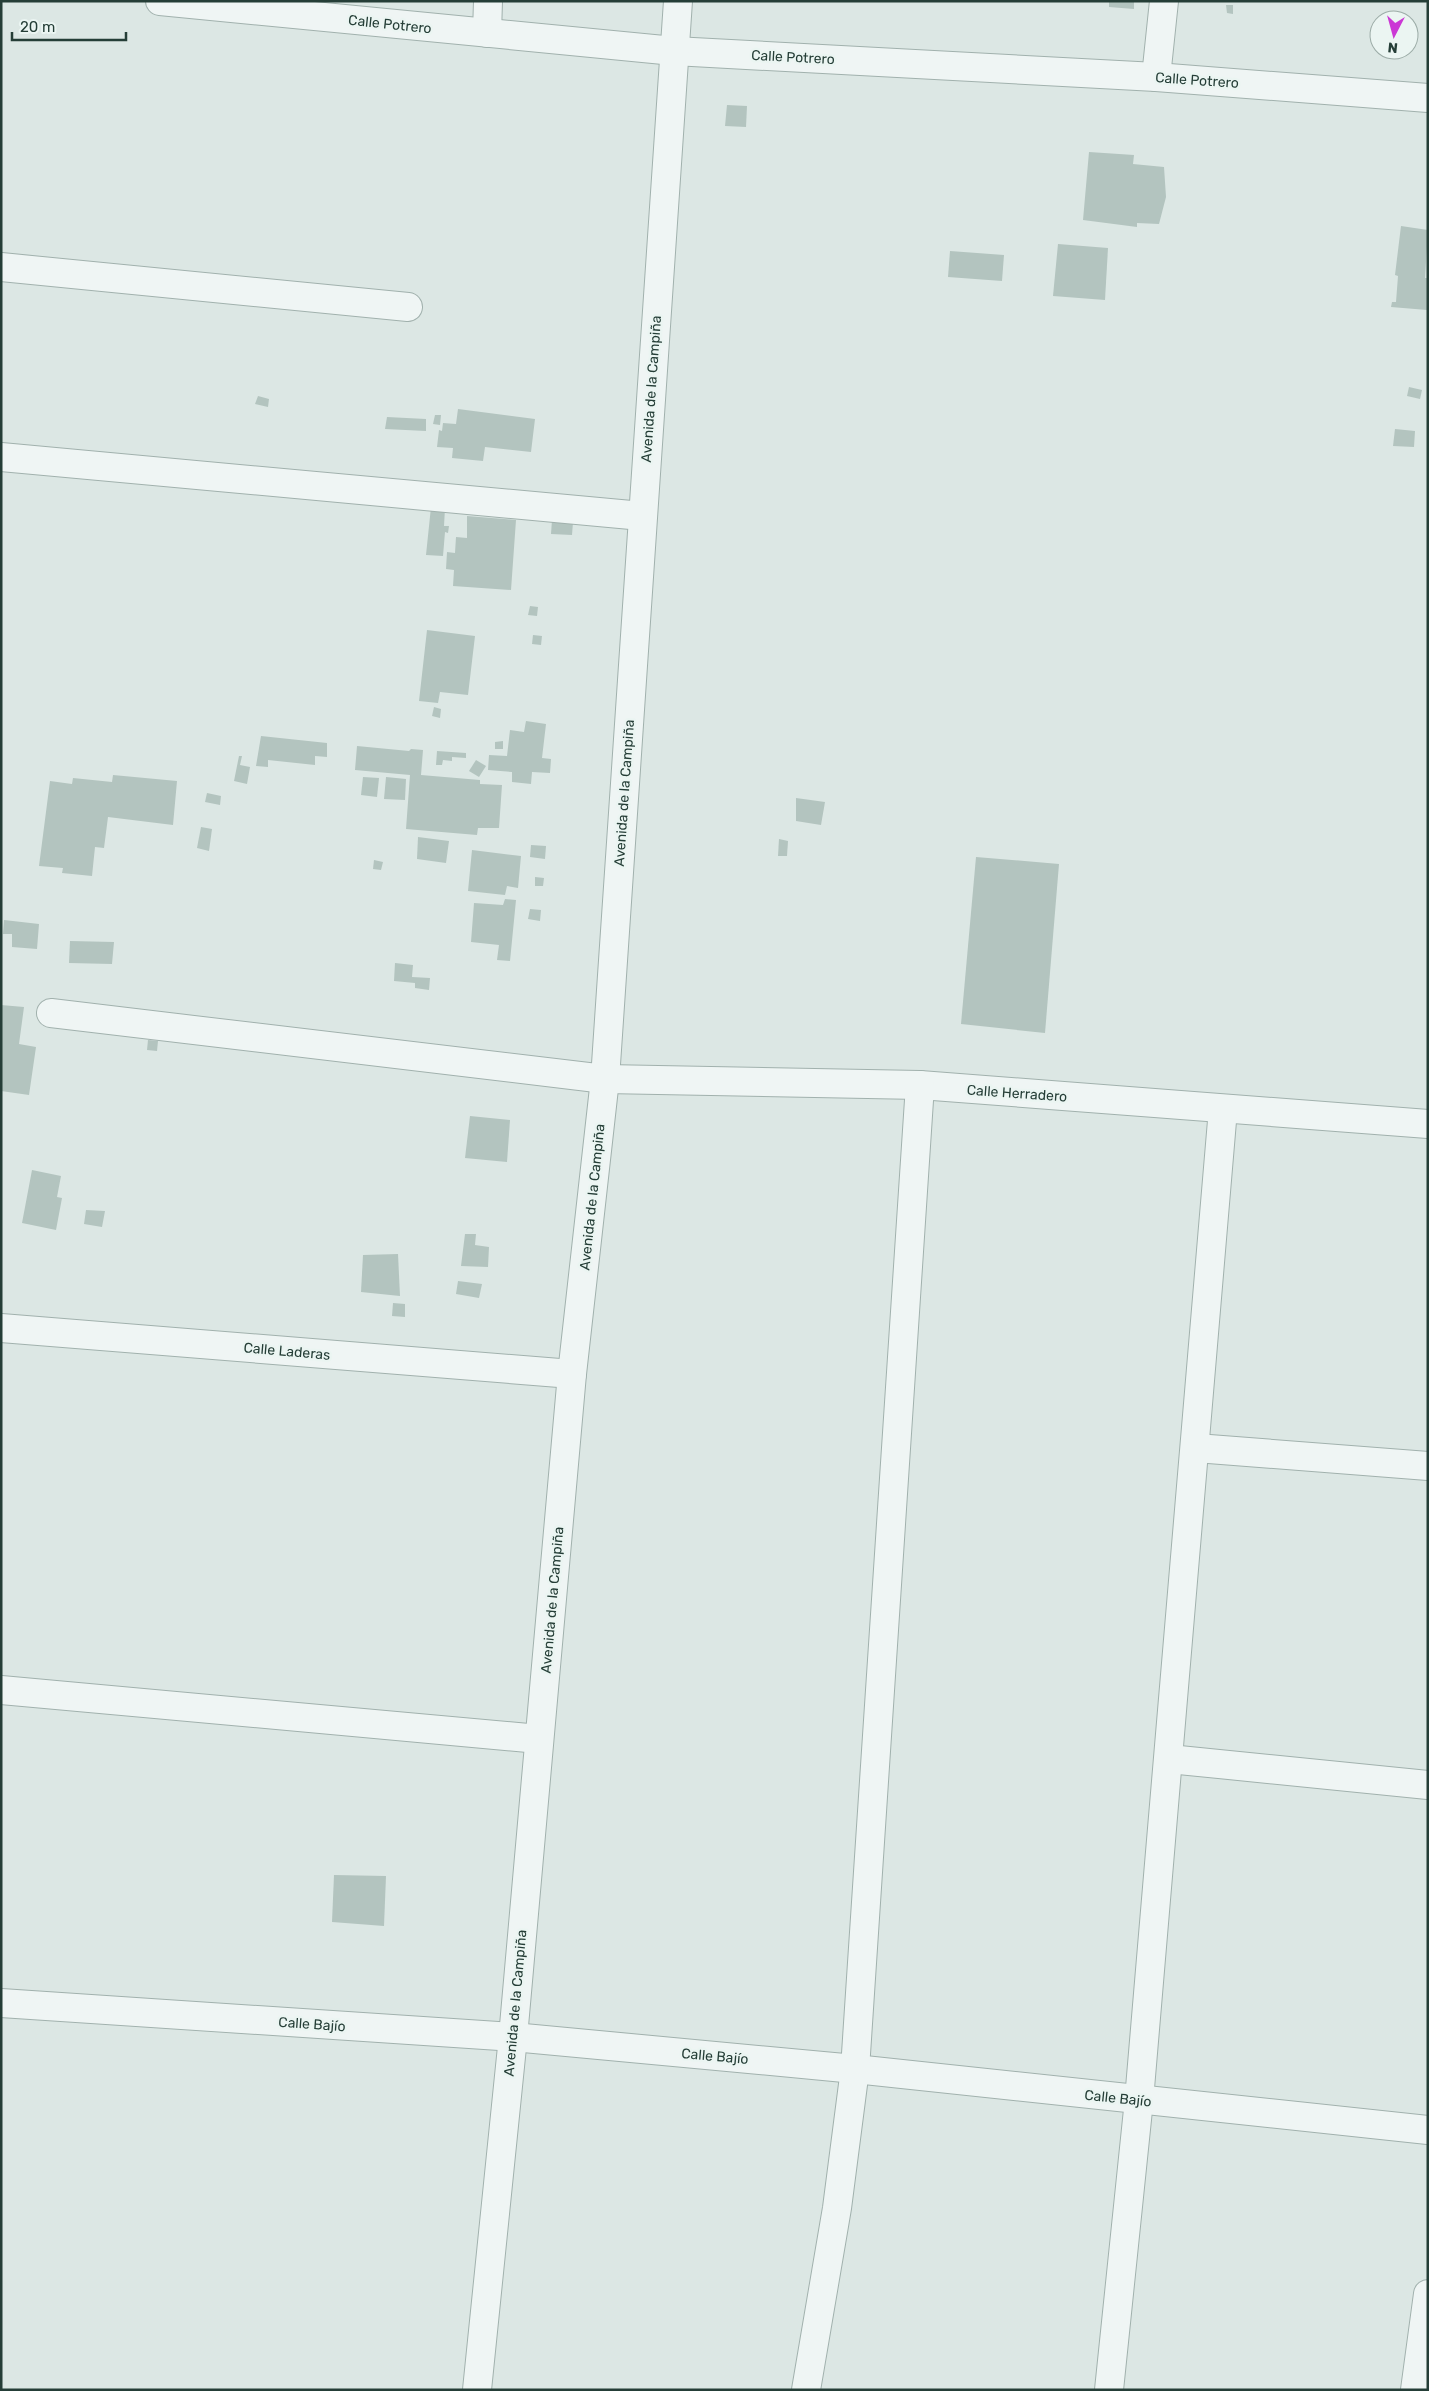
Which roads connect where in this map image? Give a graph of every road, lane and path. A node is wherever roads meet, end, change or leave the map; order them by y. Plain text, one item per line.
1 (160, 1) edge
2 (488, 1) edge
3 (678, 1) edge
4 (1164, 1) edge
5 (269, 6) edge
6 (487, 33) junction
7 (674, 51) junction
8 (1156, 77) junction
9 (1428, 98) edge
10 (1, 267) edge
11 (408, 307) dead end
12 (1, 457) edge
13 (642, 516) junction
14 (51, 1013) dead end
15 (605, 1079) junction
16 (920, 1085) junction
17 (1223, 1109) junction
18 (1428, 1124) edge
19 (1, 1328) edge
20 (572, 1374) junction
21 (1196, 1448) junction
22 (1428, 1466) edge
23 (1, 1690) edge
24 (539, 1740) junction
25 (1169, 1759) junction
26 (1428, 1785) edge
27 (1, 2003) edge
28 (513, 2037) junction
29 (855, 2069) junction
30 (1139, 2100) junction
31 (1428, 2130) edge
32 (1428, 2294) edge
33 (477, 2390) edge
34 (806, 2390) edge
35 (1109, 2390) edge
36 (1415, 2390) edge

1 - 5 street, Calle Potrero
2 - 6 street
3 - 7 street, Avenida de la Campiña
4 - 8 street
5 - 6 street, Calle Potrero
6 - 7 street, Calle Potrero
7 - 8 street, Calle Potrero
7 - 13 street, Avenida de la Campiña
8 - 9 street, Calle Potrero
10 - 11 street
12 - 13 street
13 - 15 street, Avenida de la Campiña
14 - 15 street, Calle Herradero
15 - 16 street, Calle Herradero
15 - 20 street, Avenida de la Campiña
16 - 17 street, Calle Herradero
16 - 29 street
17 - 18 street, Calle Herradero
17 - 21 street
19 - 20 street, Calle Laderas
20 - 24 street, Avenida de la Campiña
21 - 22 street
21 - 25 street
23 - 24 street
24 - 28 street, Avenida de la Campiña
25 - 26 street
25 - 30 street
27 - 28 street, Calle Bajío
28 - 29 street, Calle Bajío
28 - 33 street, Avenida de la Campiña
29 - 30 street, Calle Bajío
29 - 34 street
30 - 31 street, Calle Bajío
30 - 35 street
32 - 36 street

